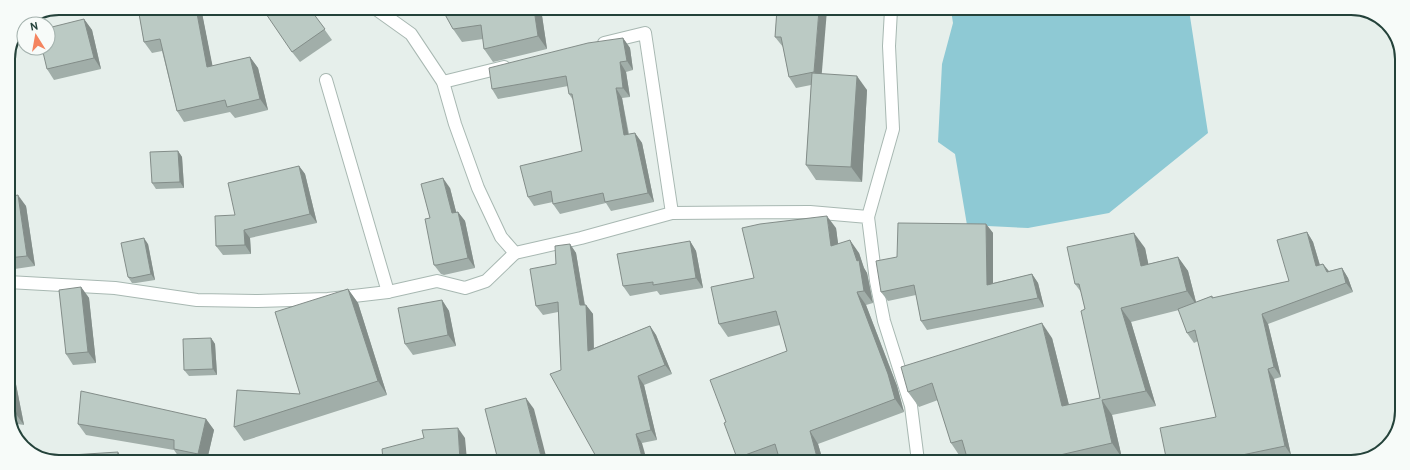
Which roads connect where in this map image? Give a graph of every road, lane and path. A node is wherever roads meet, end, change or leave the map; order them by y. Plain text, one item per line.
1 (384, 15) edge
2 (891, 15) edge
3 (591, 46) edge
4 (513, 65) edge
5 (326, 80) dead end
6 (443, 82) junction
7 (672, 212) junction
8 (868, 217) junction
9 (515, 253) junction
10 (15, 282) edge
11 (388, 292) junction
12 (917, 455) edge

1 - 6 street
2 - 8 street
3 - 7 street
4 - 6 street
5 - 11 street
6 - 9 street
7 - 8 street
7 - 9 street
8 - 12 street
9 - 11 street
10 - 11 street

